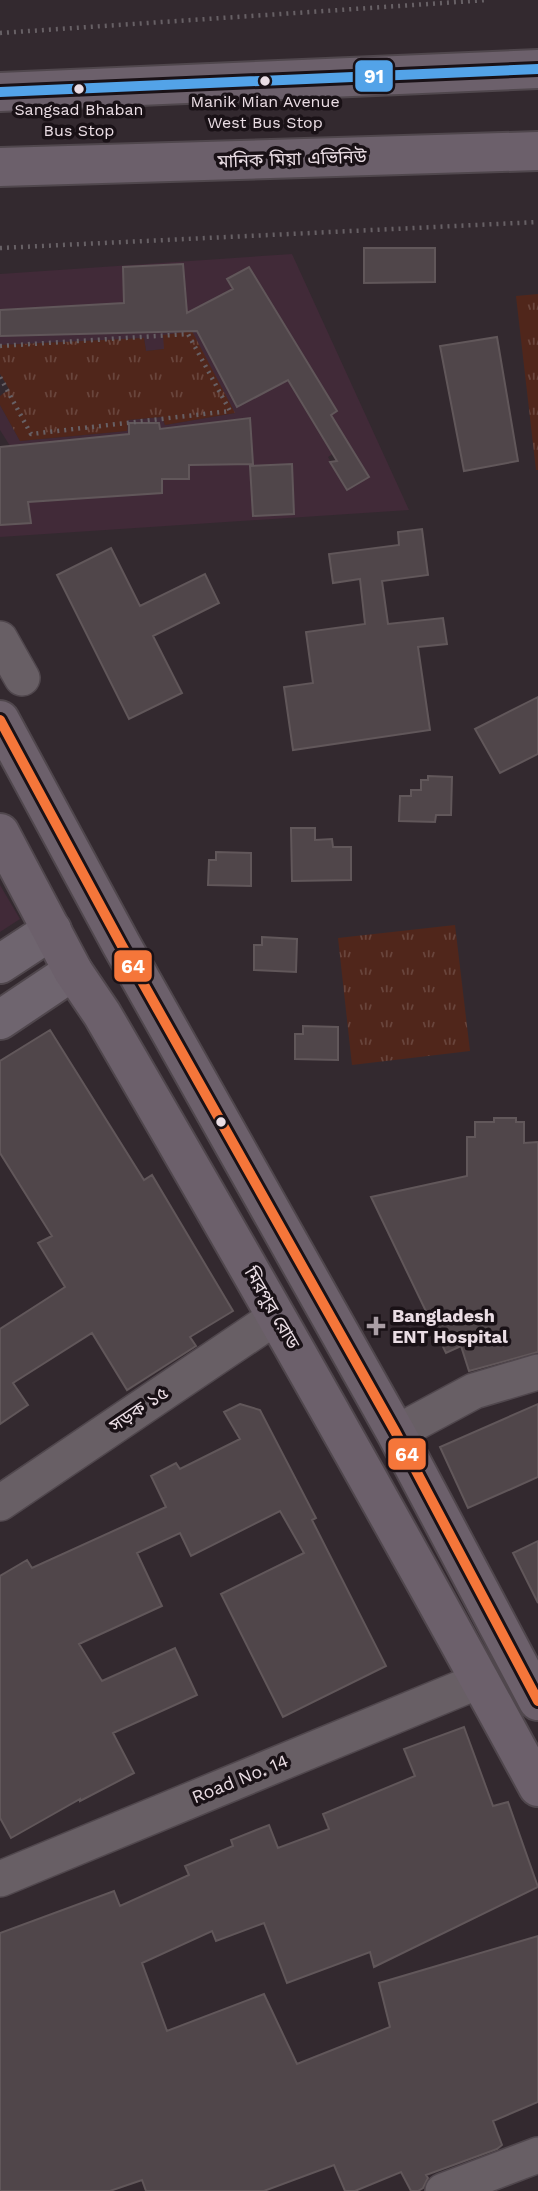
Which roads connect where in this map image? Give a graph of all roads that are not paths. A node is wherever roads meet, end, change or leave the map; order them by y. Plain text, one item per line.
1 (538, 69) edge
2 (0, 92) edge
3 (538, 151) edge
4 (47, 166) junction
5 (0, 167) edge
6 (0, 196) edge
7 (0, 639) edge
8 (22, 678) dead end
9 (0, 720) edge
10 (0, 833) edge
11 (52, 930) junction
12 (121, 944) junction
13 (0, 964) edge
14 (74, 971) junction
15 (0, 1020) edge
16 (277, 1316) junction
17 (538, 1372) edge
18 (396, 1433) junction
19 (0, 1503) edge
20 (481, 1680) junction
21 (538, 1702) edge
22 (524, 1728) edge
23 (538, 1787) edge
24 (0, 1879) edge
25 (538, 2155) edge
26 (443, 2191) edge

1 - 2 highway
3 - 4 highway, মানিক মিয়া এভিনিউ
4 - 5 highway, মানিক মিয়া এভিনিউ
4 - 6 highway
7 - 8 street
9 - 12 highway
10 - 11 highway, মিরপুর রোড
11 - 13 main road
11 - 14 highway, মিরপুর রোড
12 - 14 highway
12 - 18 highway
14 - 15 main road
14 - 16 highway, মিরপুর রোড
16 - 19 street, সড়ক ১৫
16 - 20 highway, মিরপুর রোড
17 - 18 street
18 - 21 highway
20 - 22 highway, মিরপুর রোড
20 - 24 street, Road No. 14
22 - 23 highway, মিরপুর রোড
25 - 26 street

